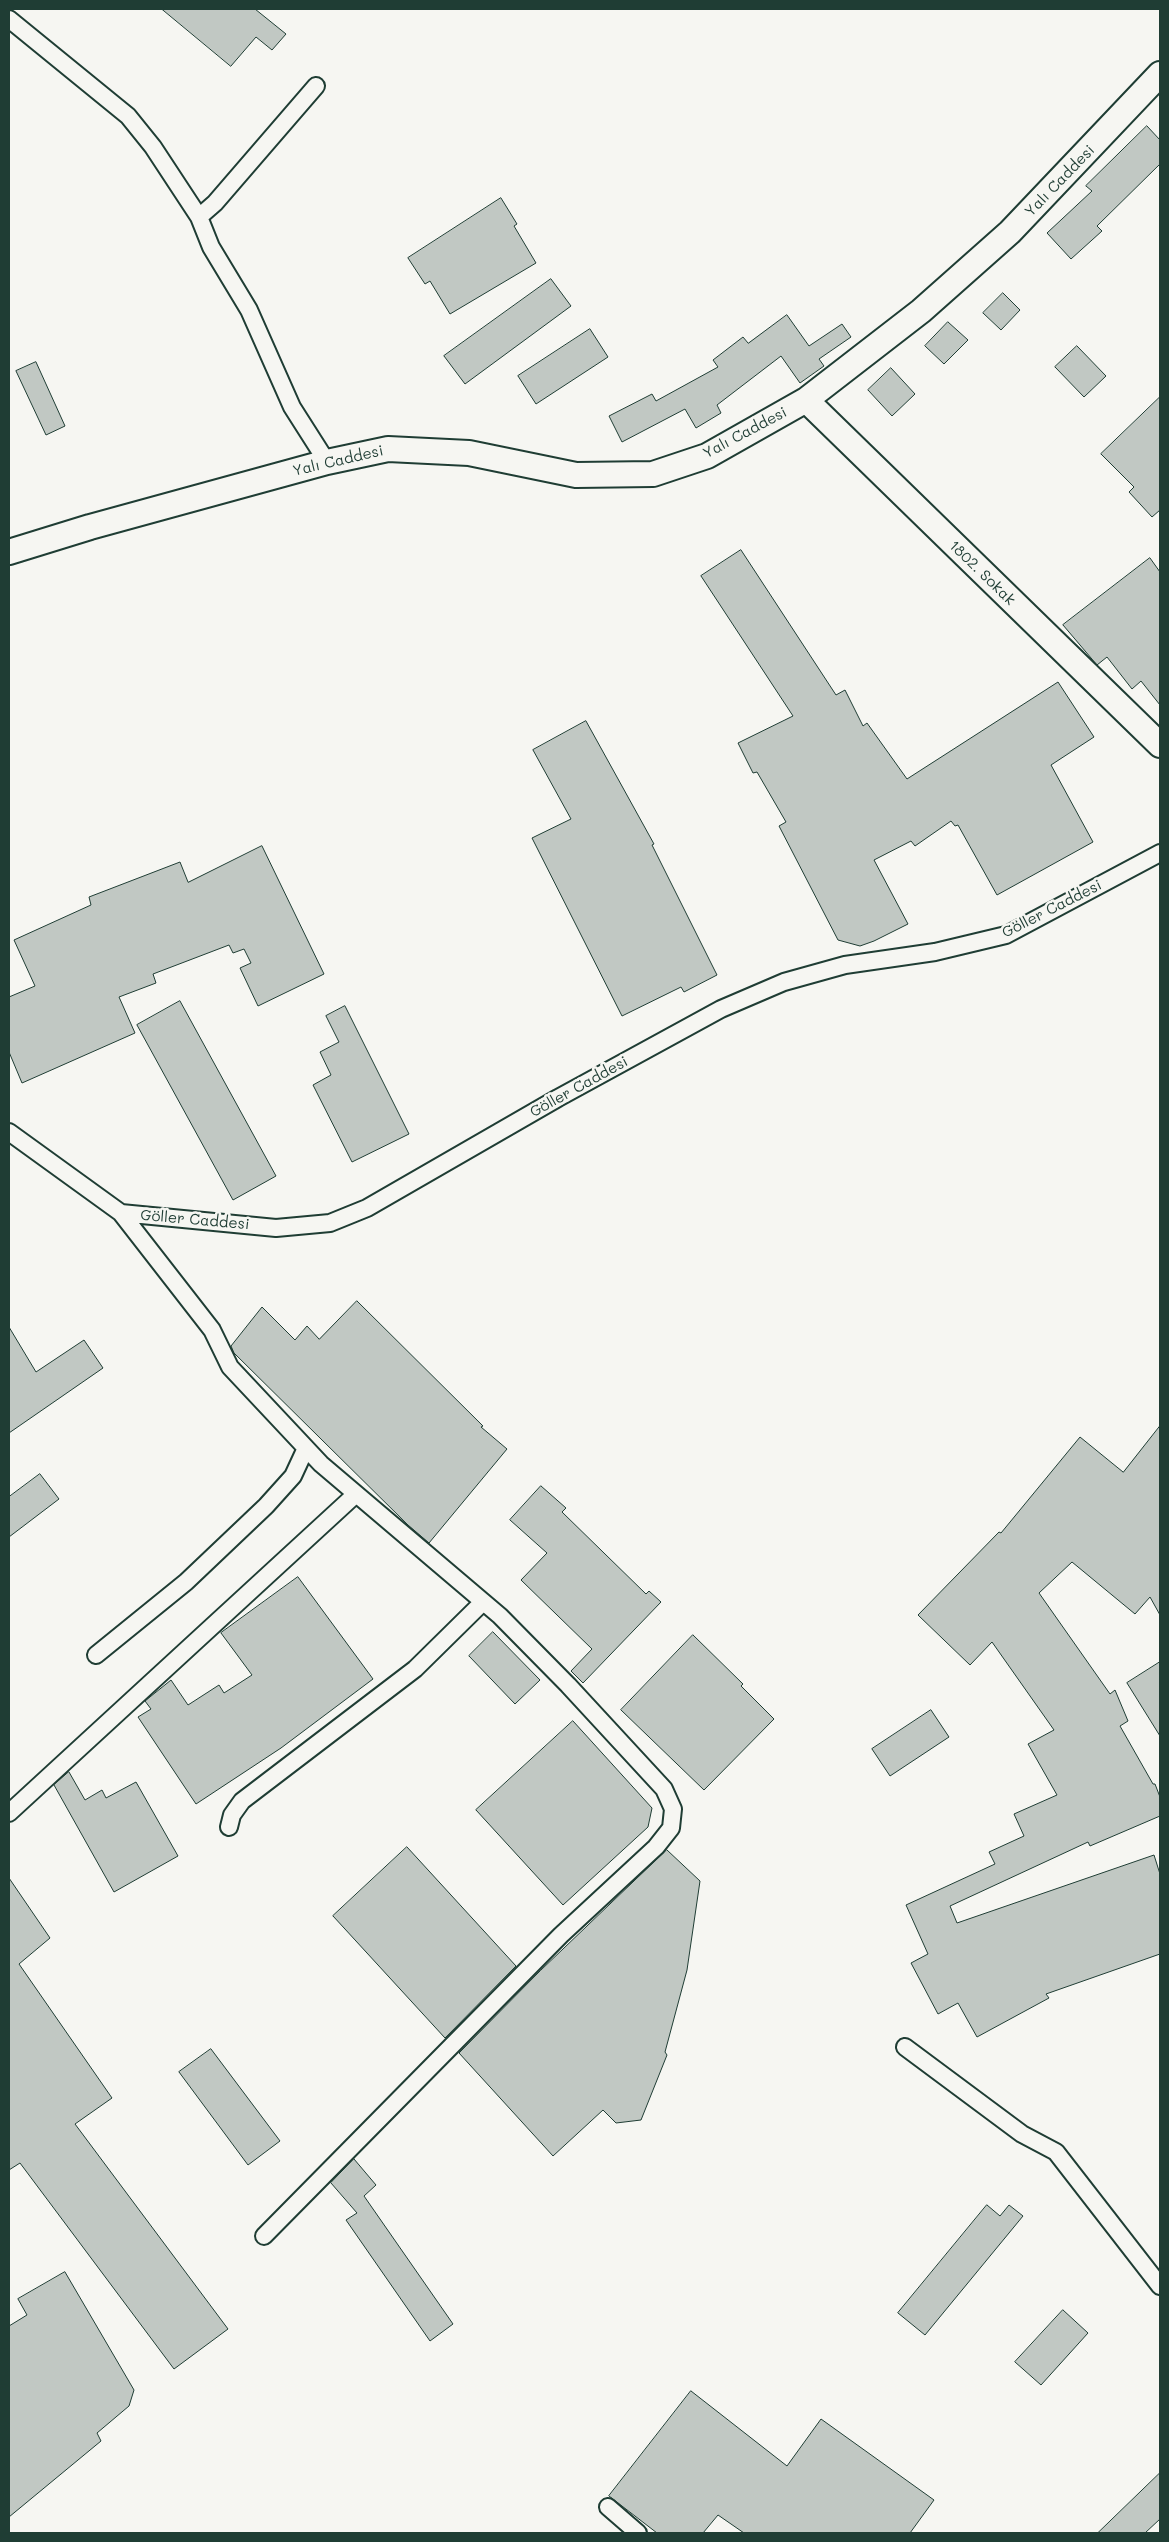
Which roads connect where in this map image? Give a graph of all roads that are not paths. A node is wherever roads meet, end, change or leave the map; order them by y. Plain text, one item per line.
1 (9, 19) edge
2 (1160, 74) edge
3 (316, 86) dead end
4 (199, 217) junction
5 (806, 400) junction
6 (327, 462) junction
7 (9, 552) edge
8 (1160, 745) edge
9 (1160, 853) edge
10 (9, 1132) edge
11 (121, 1213) junction
12 (306, 1448) junction
13 (356, 1494) junction
14 (483, 1602) junction
15 (96, 1656) dead end
16 (9, 1813) edge
17 (229, 1827) dead end
18 (905, 2048) dead end
19 (264, 2236) dead end
20 (1160, 2286) edge
21 (608, 2508) dead end
22 (638, 2533) edge

1 - 4 street
2 - 5 street, Yalı Caddesi
3 - 4 street
4 - 6 street
5 - 6 street, Yalı Caddesi
5 - 8 street, 1802. Sokak
6 - 7 street, Yalı Caddesi
9 - 11 street, Göller Caddesi
10 - 11 street, Göller Caddesi
11 - 12 street
12 - 13 street
12 - 15 street
13 - 14 street
13 - 16 street
14 - 17 street
14 - 19 street
18 - 20 street
21 - 22 street

